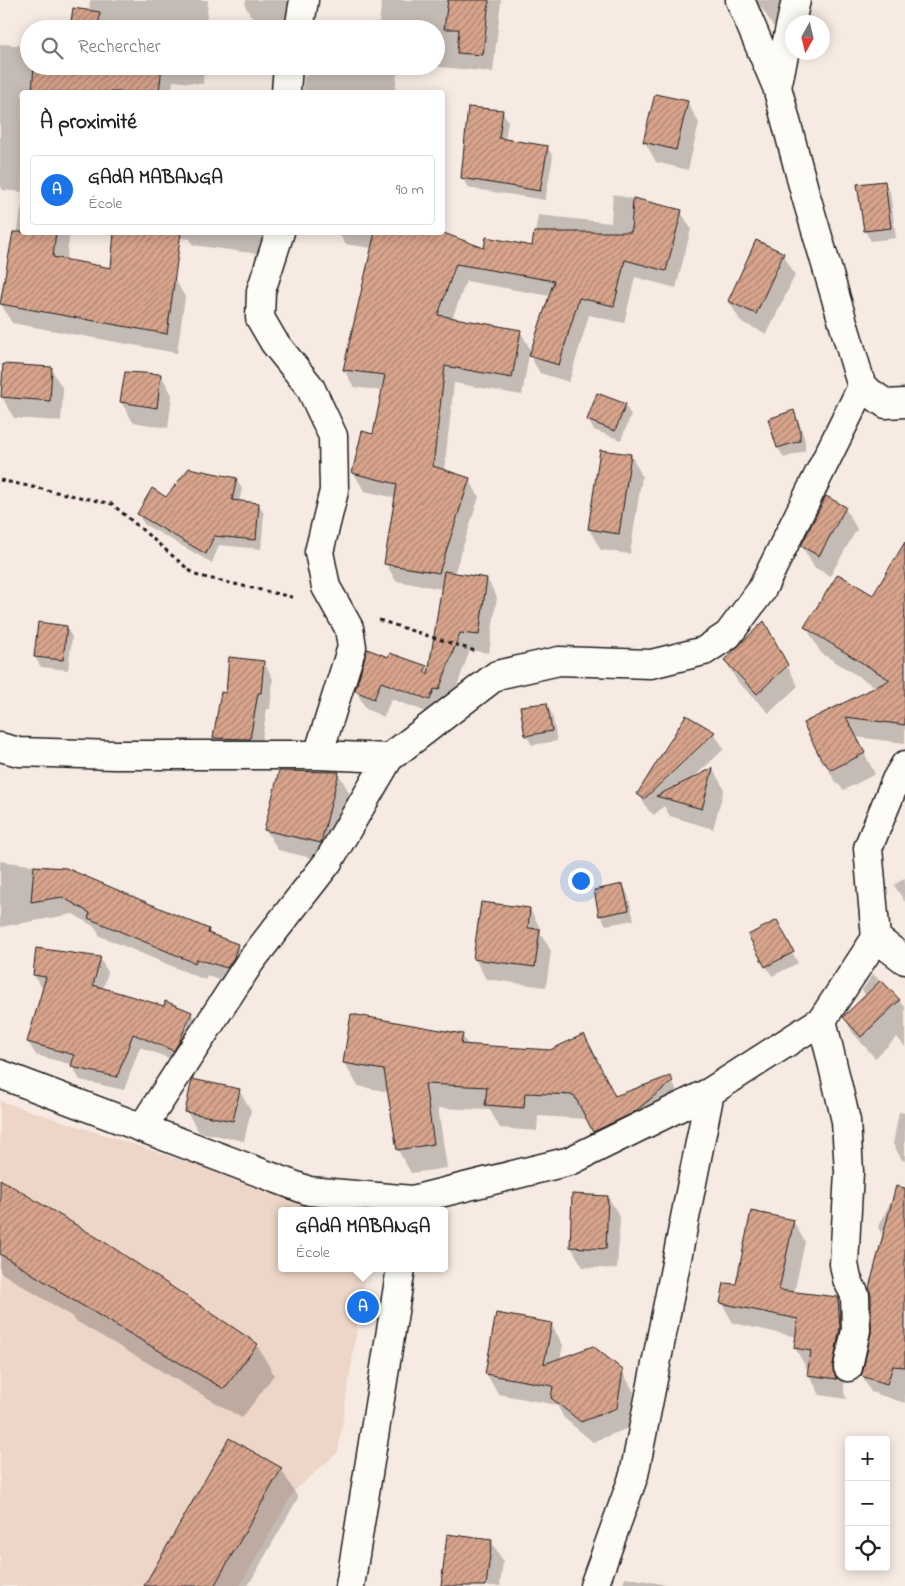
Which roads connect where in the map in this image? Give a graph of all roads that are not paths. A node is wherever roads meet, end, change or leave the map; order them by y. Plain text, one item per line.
1 (304, 0) edge
2 (740, 0) edge
3 (796, 0) edge
4 (301, 20) edge
5 (287, 75) edge
6 (777, 87) junction
7 (286, 90) edge
8 (279, 235) edge
9 (862, 387) junction
10 (905, 403) edge
11 (0, 747) edge
12 (318, 755) junction
13 (389, 758) junction
14 (905, 765) edge
15 (876, 938) junction
16 (905, 960) edge
17 (822, 1020) junction
18 (0, 1074) edge
19 (710, 1092) junction
20 (142, 1128) junction
21 (411, 1205) edge
22 (400, 1272) edge
23 (848, 1367) dead end
24 (350, 1586) edge
25 (594, 1586) edge

1 - 4 street
2 - 6 street
3 - 6 street
5 - 7 street
6 - 9 street
8 - 12 street
9 - 10 street
9 - 13 street
11 - 12 street
12 - 13 street
13 - 20 street
14 - 15 street
15 - 16 street
15 - 17 street
17 - 19 street
17 - 23 street
18 - 20 street
19 - 21 street
19 - 25 street
20 - 21 street
22 - 24 street

